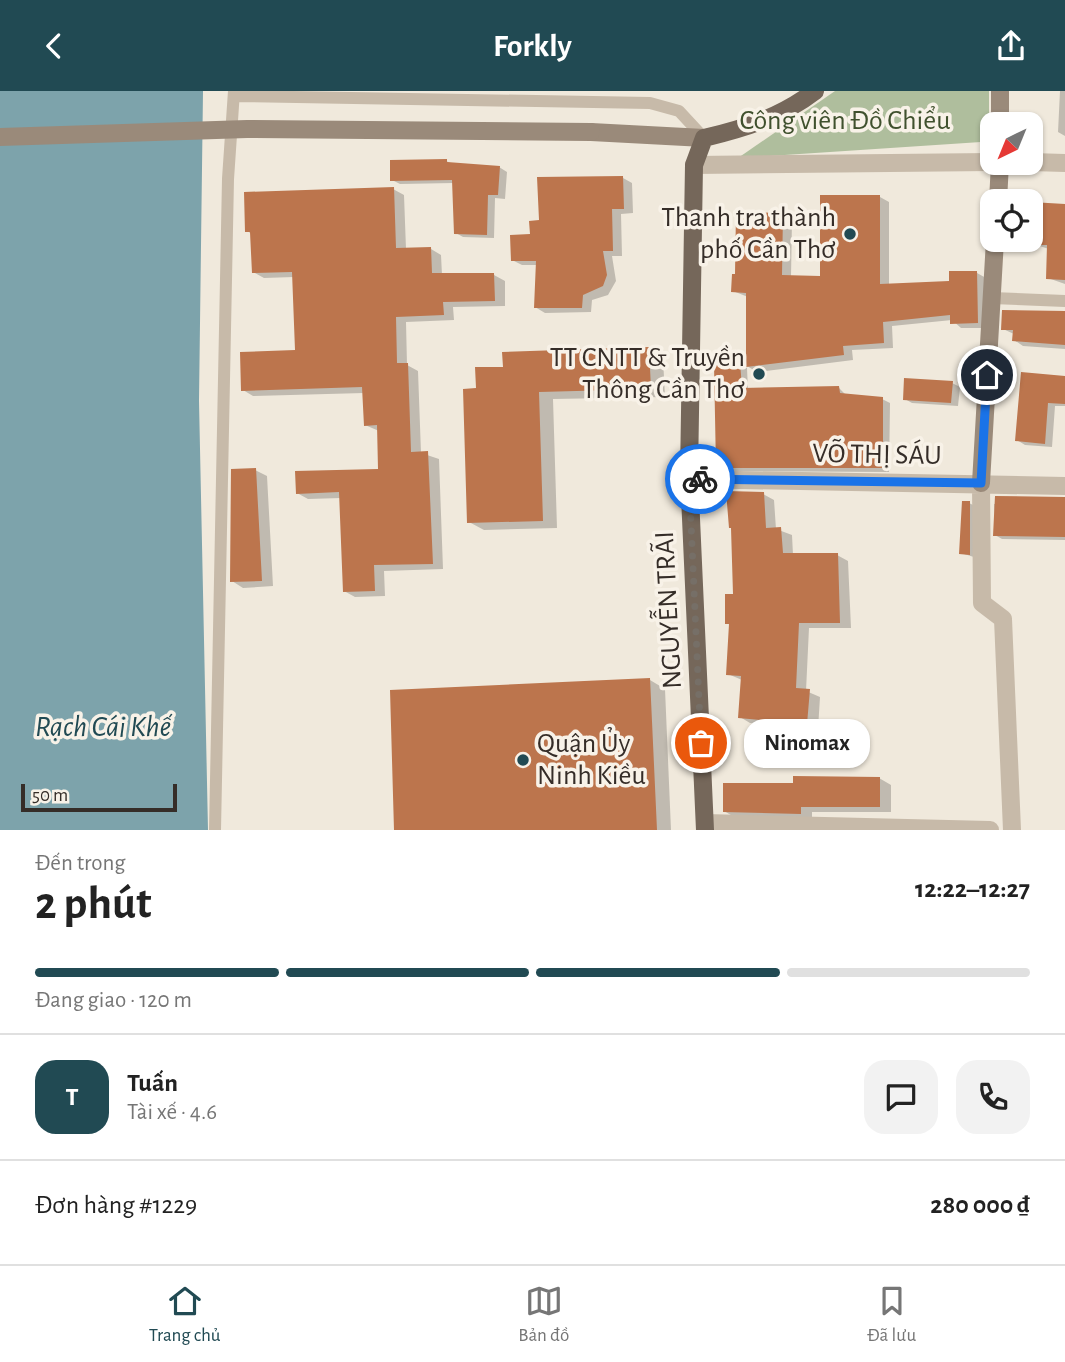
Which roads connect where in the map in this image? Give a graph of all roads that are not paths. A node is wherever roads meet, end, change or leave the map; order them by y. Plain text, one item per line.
1 (815, 91) edge
2 (1000, 91) edge
3 (234, 93) edge
4 (1000, 112) edge
5 (0, 137) edge
6 (704, 138) junction
7 (980, 162) edge
8 (1043, 162) edge
9 (1065, 163) edge
10 (694, 165) junction
11 (994, 252) edge
12 (992, 298) junction
13 (1065, 301) edge
14 (689, 479) junction
15 (981, 483) junction
16 (1065, 485) edge
17 (705, 826) edge
18 (889, 829) edge
19 (215, 830) edge
20 (990, 830) edge
21 (1012, 830) edge

1 - 6 main road
2 - 4 street
3 - 6 lane
3 - 19 lane
5 - 6 street, bridge
6 - 10 main road, NGUYỄN TRÃI
7 - 10 street
8 - 9 street
10 - 14 main road, NGUYỄN TRÃI
11 - 12 street
12 - 13 lane
12 - 15 street
14 - 15 street, VÕ THỊ SÁU
14 - 17 main road, NGUYỄN TRÃI
15 - 16 street, VÕ THỊ SÁU
15 - 21 street
17 - 18 street
18 - 20 street

